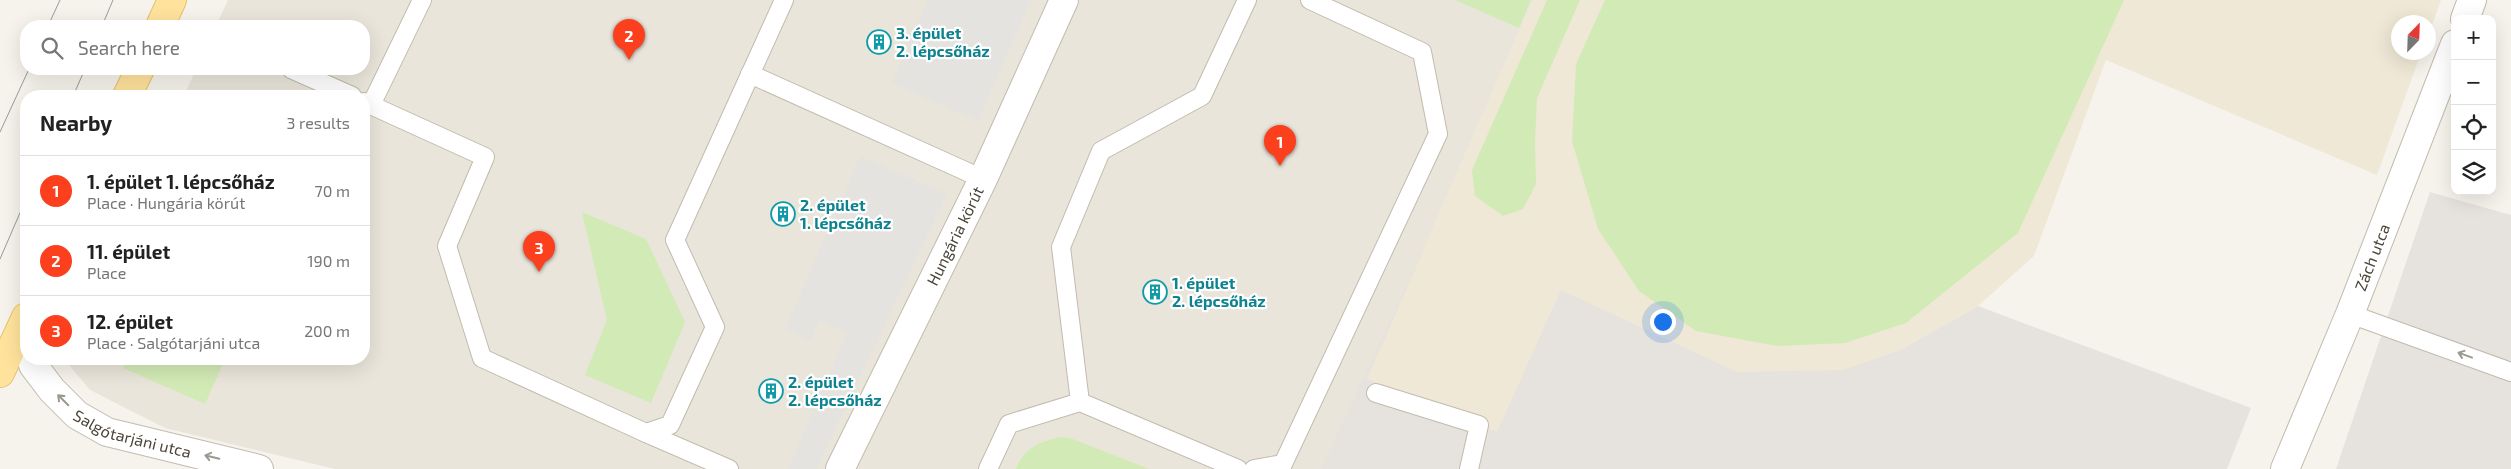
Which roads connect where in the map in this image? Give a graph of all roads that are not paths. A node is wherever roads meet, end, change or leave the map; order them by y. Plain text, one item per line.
1 (172, 0) edge
2 (422, 0) edge
3 (784, 0) edge
4 (1064, 0) edge
5 (1247, 0) edge
6 (1310, 0) edge
7 (2472, 0) edge
8 (2466, 15) edge
9 (163, 20) edge
10 (2451, 54) edge
11 (750, 74) junction
12 (137, 75) edge
13 (305, 75) edge
14 (131, 90) edge
15 (338, 90) edge
16 (370, 97) edge
17 (370, 104) edge
18 (983, 179) junction
19 (2350, 314) junction
20 (20, 335) edge
21 (34, 365) edge
22 (2511, 372) edge
23 (0, 373) edge
24 (1376, 393) dead end
25 (1080, 402) junction
26 (646, 433) junction
27 (259, 469) edge
28 (729, 469) edge
29 (840, 469) edge
30 (988, 469) edge
31 (1238, 469) edge
32 (1254, 469) edge
33 (1469, 469) edge
34 (2285, 469) edge

1 - 9 main road
2 - 16 lane
3 - 11 lane
4 - 18 street, Hungária körút
5 - 25 lane
6 - 32 lane
7 - 8 street
10 - 19 street, Zách utca
11 - 18 lane
11 - 26 lane
12 - 14 main road
13 - 15 lane
17 - 26 lane
18 - 29 street, Hungária körút
22 -> 19 lane
19 - 34 street, Zách utca
20 - 23 main road
27 -> 21 street, Salgótarjáni utca
24 - 33 lane
25 - 30 lane
25 - 31 lane
26 - 28 lane

